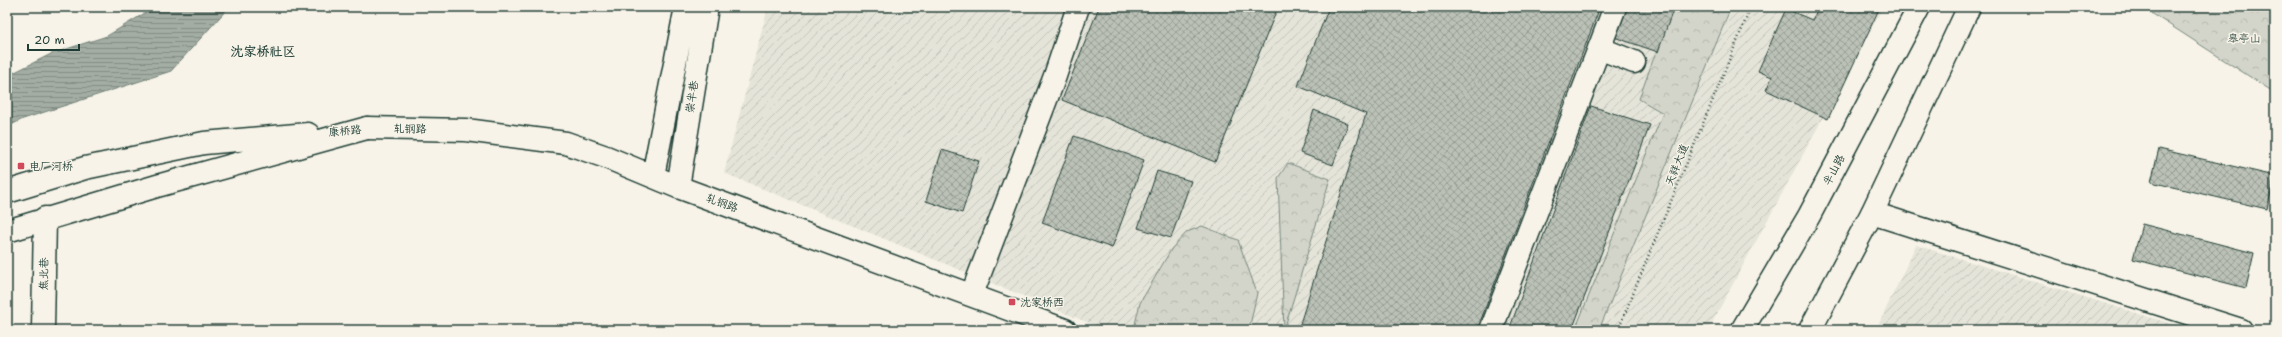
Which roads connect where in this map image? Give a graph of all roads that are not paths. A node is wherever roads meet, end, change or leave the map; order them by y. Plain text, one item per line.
1 (686, 7) edge
2 (707, 7) edge
3 (1078, 7) edge
4 (1615, 7) edge
5 (1919, 7) edge
6 (1969, 7) edge
7 (1599, 48) junction
8 (1634, 62) dead end
9 (367, 128) junction
10 (653, 176) junction
11 (678, 187) junction
12 (7, 192) edge
13 (1872, 213) junction
14 (45, 218) junction
15 (7, 231) edge
16 (972, 294) junction
17 (43, 330) edge
18 (1065, 330) edge
19 (1491, 330) edge
20 (1742, 330) edge
21 (1810, 330) edge
22 (2241, 330) edge

1 - 10 street, 崇半巷
2 - 11 street, 崇半巷
3 - 16 street
4 - 7 street
5 - 20 street, 半山路
6 - 13 street
7 - 8 street
7 - 19 street
9 - 10 street, 轧钢路
9 - 12 street, 康桥路
9 - 14 street, 康桥路
10 - 11 street, 轧钢路
11 - 16 street, 轧钢路
13 - 21 street
13 - 22 street
14 - 15 street, 康桥路
14 - 17 street, 焦北巷
16 - 18 street, 轧钢路

